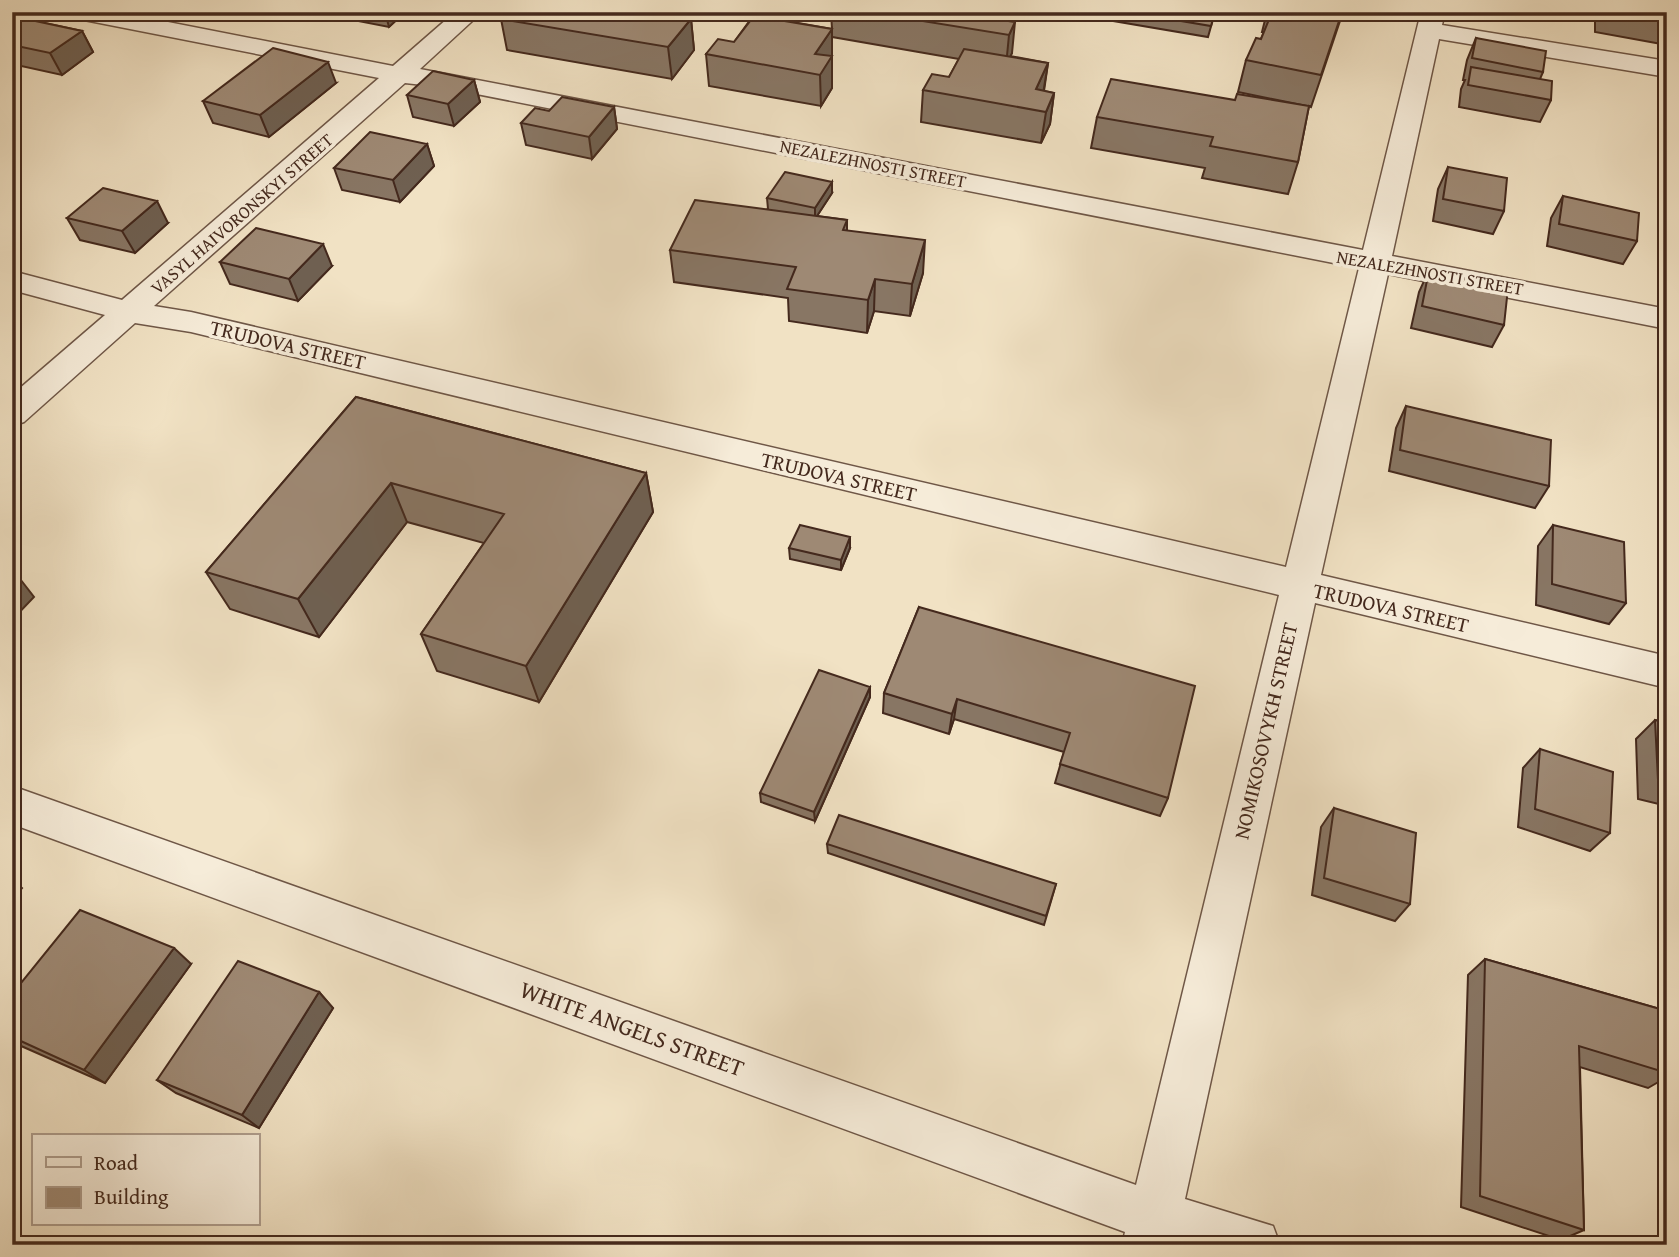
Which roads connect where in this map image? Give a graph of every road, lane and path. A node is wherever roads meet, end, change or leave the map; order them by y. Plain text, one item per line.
1 (79, 12) edge
2 (470, 12) edge
3 (1431, 21) edge
4 (1667, 69) edge
5 (401, 75) junction
6 (1374, 261) junction
7 (12, 280) edge
8 (129, 312) junction
9 (1667, 319) edge
10 (12, 414) edge
11 (1300, 586) junction
12 (1667, 673) edge
13 (12, 805) edge
14 (1151, 1231) edge
15 (1254, 1245) edge

1 - 5 street, NEZALEZHNOSTI STREET
2 - 5 street, VASYL HAIVORONSKYI STREET
3 - 4 street
3 - 6 street, NOMIKOSOVYKH STREET
5 - 6 street, NEZALEZHNOSTI STREET
5 - 8 street, VASYL HAIVORONSKYI STREET
6 - 9 street, NEZALEZHNOSTI STREET
6 - 11 street, NOMIKOSOVYKH STREET
7 - 8 street, TRUDOVA STREET
8 - 10 street, VASYL HAIVORONSKYI STREET
8 - 11 street, TRUDOVA STREET
11 - 12 street, TRUDOVA STREET
11 - 14 street, NOMIKOSOVYKH STREET
13 - 14 street, WHITE ANGELS STREET
14 - 15 street, WHITE ANGELS STREET

